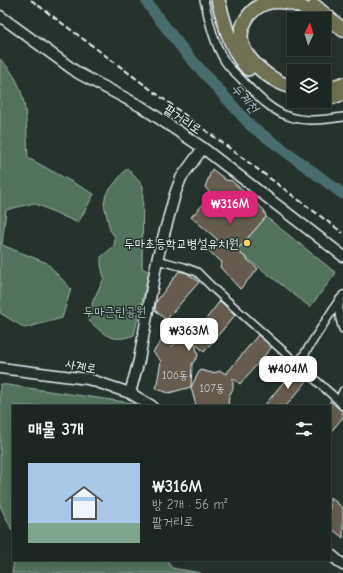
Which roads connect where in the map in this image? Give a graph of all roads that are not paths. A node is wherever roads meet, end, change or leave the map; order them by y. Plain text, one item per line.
1 (204, 0) edge
2 (218, 0) edge
3 (307, 0) edge
4 (320, 0) edge
5 (309, 12) edge
6 (0, 16) edge
7 (343, 19) edge
8 (331, 28) edge
9 (343, 30) edge
10 (343, 38) edge
11 (343, 84) edge
12 (287, 86) edge
13 (331, 88) edge
14 (287, 94) edge
15 (343, 94) edge
16 (331, 97) edge
17 (343, 117) edge
18 (203, 148) junction
19 (343, 256) edge
20 (157, 260) junction
21 (341, 297) edge
22 (343, 329) edge
23 (298, 364) junction
24 (0, 368) edge
25 (343, 391) edge
26 (130, 393) junction
27 (341, 404) edge
28 (150, 405) edge
29 (331, 555) edge
30 (343, 565) edge

1 - 17 street
2 - 14 highway
3 - 9 highway
4 - 7 highway
5 - 12 highway
6 - 18 street, 팥거리로
8 - 10 highway
11 - 13 highway
15 - 16 highway
18 - 19 street, 팥거리로
18 - 20 street
20 - 23 street
20 - 26 street
21 - 22 street
21 - 23 street
23 - 27 street
24 - 26 street, 사계로
25 - 27 street
26 - 28 street, 사계로
29 - 30 street

